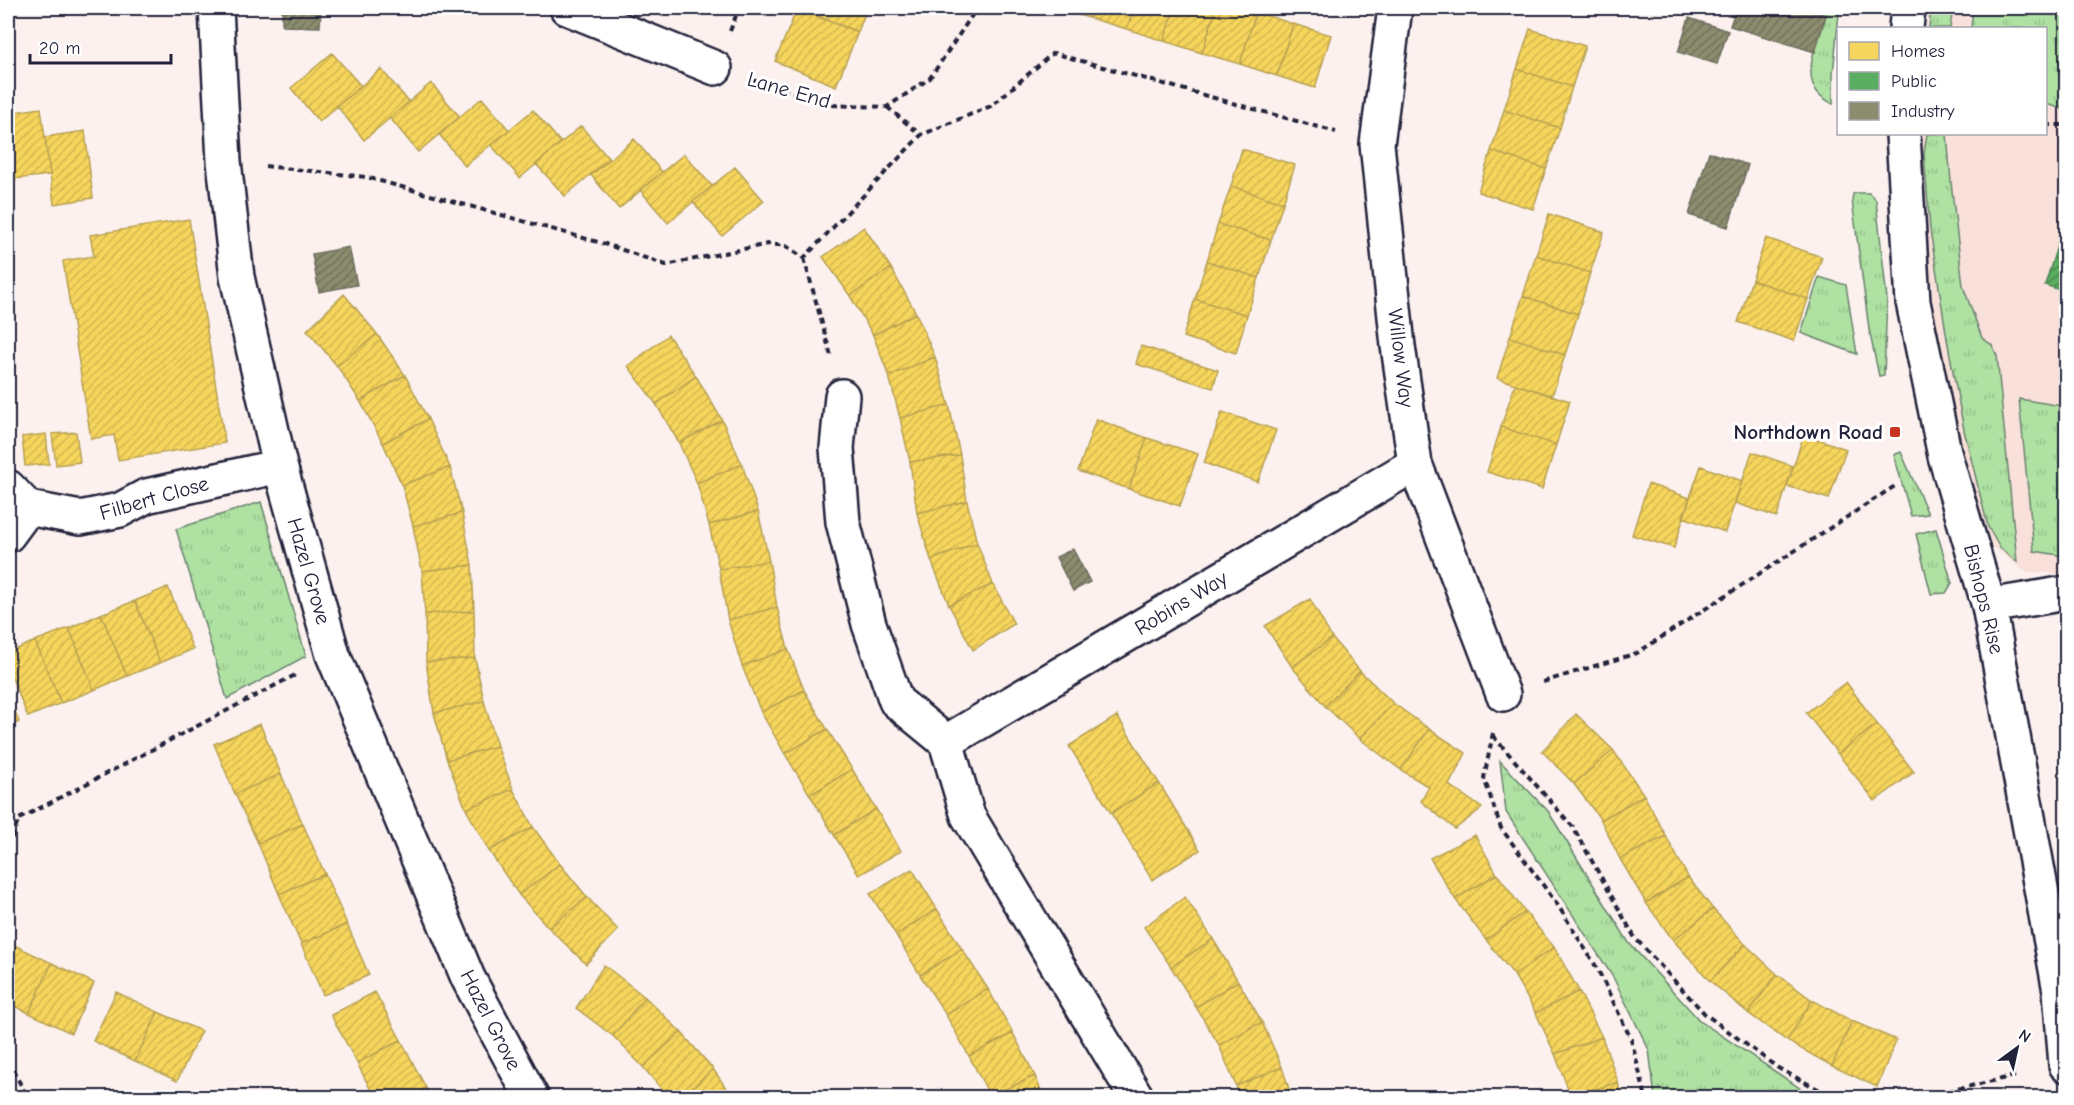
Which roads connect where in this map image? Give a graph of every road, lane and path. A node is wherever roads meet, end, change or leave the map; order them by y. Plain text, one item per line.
1 (216, 8) edge
2 (567, 8) edge
3 (977, 8) edge
4 (1395, 8) edge
5 (1908, 8) edge
6 (1906, 27) edge
7 (715, 68) joint
8 (887, 107) junction
9 (2047, 125) edge
10 (2067, 125) edge
11 (921, 135) junction
12 (1903, 135) edge
13 (1377, 144) junction
14 (224, 161) junction
15 (804, 258) junction
16 (842, 396) joint
17 (1415, 464) junction
18 (280, 466) junction
19 (1898, 484) dead end
20 (18, 498) edge
21 (8, 535) edge
22 (2067, 593) edge
23 (1989, 606) junction
24 (333, 655) junction
25 (1503, 694) joint
26 (946, 742) junction
27 (8, 848) edge
28 (8, 1061) edge
29 (2067, 1065) edge
30 (2015, 1076) dead end
31 (28, 1098) edge
32 (532, 1098) edge
33 (1137, 1098) edge
34 (1646, 1098) edge
35 (1835, 1098) edge
36 (1917, 1098) edge

1 - 14 street, Hazel Grove
2 - 7 street
3 - 8 path
4 - 13 street, Willow Way
5 - 6 street
7 - 8 path, Lane End
8 - 11 path
9 - 10 path
11 - 13 path
11 - 15 path
12 - 23 street, Bishops Rise
13 - 17 street, Willow Way
14 - 15 path
14 - 18 street, Hazel Grove
15 - 16 path
16 - 26 street
17 - 25 street, Willow Way
17 - 26 street, Robins Way
18 - 20 street, Filbert Close
18 - 24 street, Hazel Grove
19 - 25 path
20 - 21 street, Filbert Close
22 - 23 street
23 - 29 street, Bishops Rise
24 - 27 path
24 - 32 street, Hazel Grove
26 - 33 street
28 - 31 path
30 - 36 path
34 - 35 path

